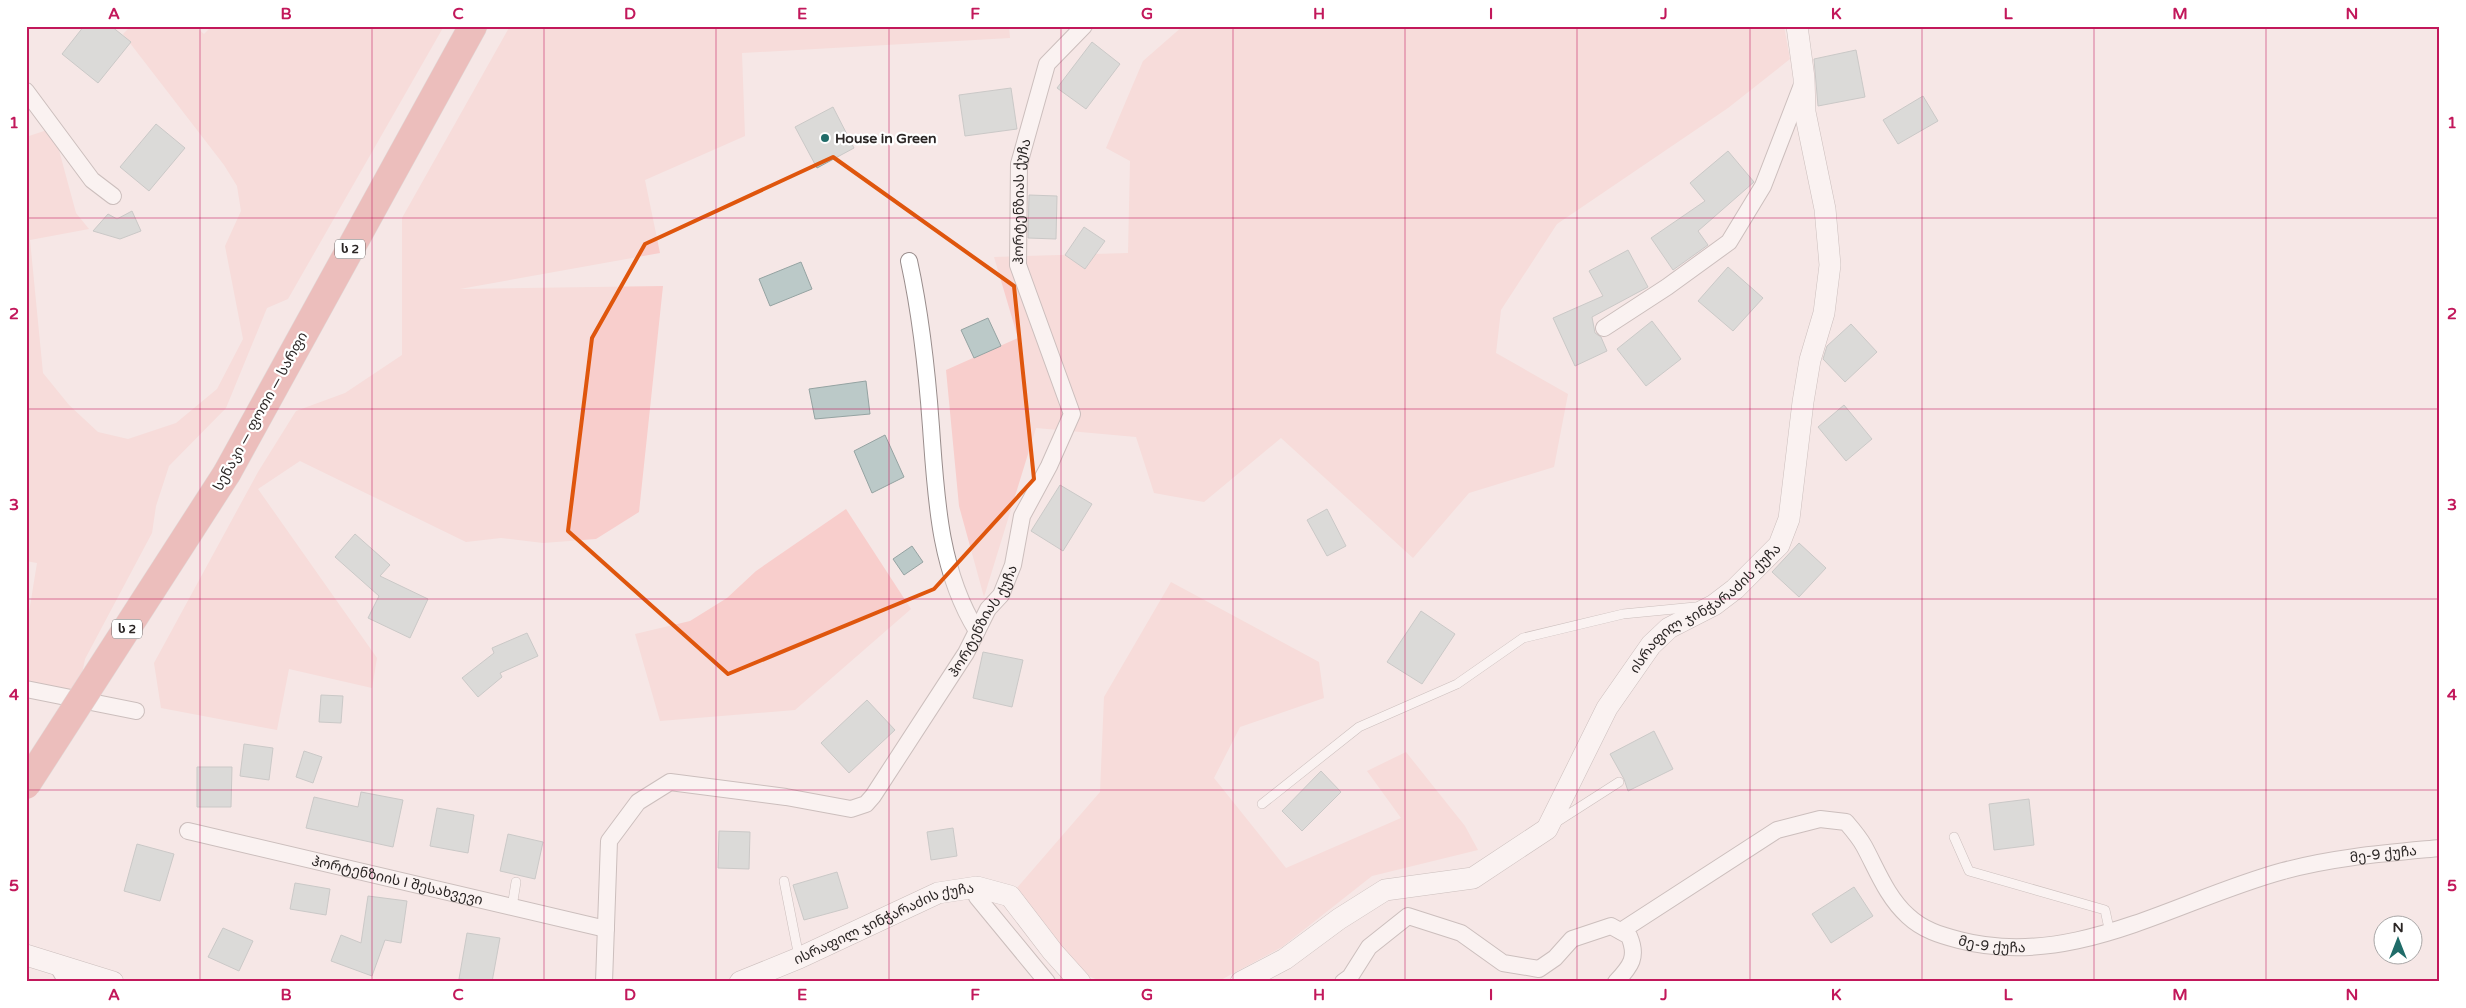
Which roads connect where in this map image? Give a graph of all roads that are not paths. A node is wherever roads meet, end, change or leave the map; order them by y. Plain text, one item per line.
1 (473, 26) edge
2 (1084, 26) edge
3 (1798, 26) edge
4 (1804, 78) junction
5 (26, 91) edge
6 (113, 196) dead end
7 (909, 261) dead end
8 (1604, 328) dead end
9 (1714, 605) junction
10 (977, 631) junction
11 (26, 689) edge
12 (136, 711) dead end
13 (1619, 782) dead end
14 (26, 785) edge
15 (1262, 804) dead end
16 (1547, 829) junction
17 (188, 831) dead end
18 (1954, 837) dead end
19 (2440, 848) edge
20 (784, 881) dead end
21 (516, 882) dead end
22 (977, 887) junction
23 (512, 907) junction
24 (606, 929) junction
25 (1621, 931) junction
26 (2110, 933) junction
27 (26, 955) edge
28 (799, 958) junction
29 (62, 973) edge
30 (113, 982) edge
31 (604, 982) edge
32 (740, 982) edge
33 (1047, 982) edge
34 (1080, 982) edge
35 (1240, 982) edge
36 (1343, 982) edge
37 (1616, 982) edge

1 - 14 highway, სენაკი — ფოთი — სარფი / ს 2, bridge
2 - 10 street, ჰორტენზიას ქუჩა
3 - 4 street, ისრაფილ ჯინჭარაძის ქუჩა
4 - 8 street
4 - 9 street, ისრაფილ ჯინჭარაძის ქუჩა
5 - 6 street
7 - 10 street
9 - 15 lane
9 - 16 street, ისრაფილ ჯინჭარაძის ქუჩა
10 - 24 street, ჰორტენზიას ქუჩა
11 - 12 street
13 - 16 lane
16 - 35 street
17 - 23 street, ჰორტენზიის I შესახვევი
18 - 26 lane
19 - 26 street, მე-9 ქუჩა
20 - 28 lane
21 - 23 lane
22 - 28 street, ისრაფილ ჯინჭარაძის ქუჩა
22 - 33 street
22 - 34 street, ისრაფილ ჯინჭარაძის ქუჩა
23 - 24 street, ჰორტენზიის I შესახვევი
24 - 31 street, ჰორტენზიას ქუჩა
25 - 26 street, მე-9 ქუჩა
25 - 36 street
25 - 37 street
27 - 29 street
28 - 32 street, ისრაფილ ჯინჭარაძის ქუჩა
29 - 30 street

